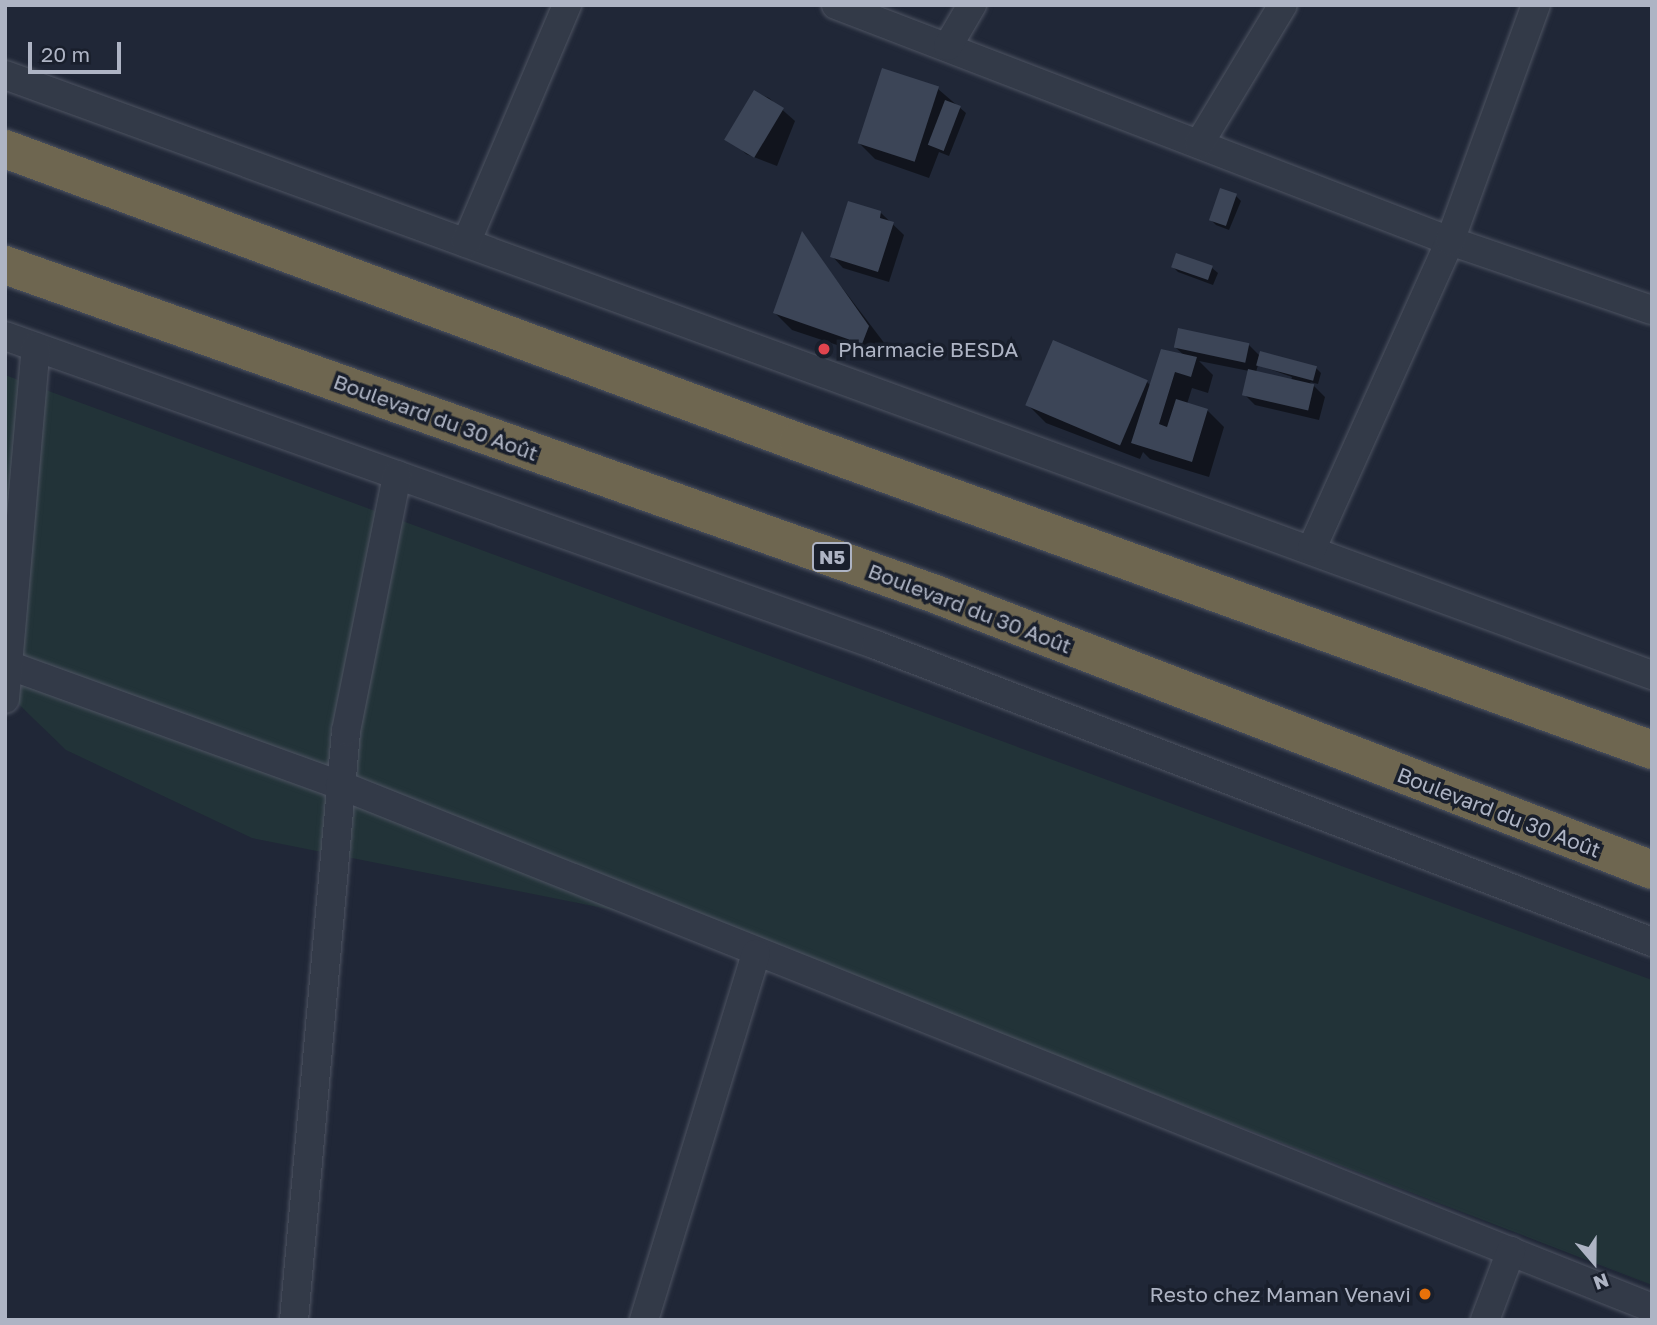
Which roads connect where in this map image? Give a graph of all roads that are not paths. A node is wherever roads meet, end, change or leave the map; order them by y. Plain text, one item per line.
1 (567, 5) edge
2 (836, 5) edge
3 (972, 5) edge
4 (1283, 5) edge
5 (1536, 5) edge
6 (948, 46) junction
7 (5, 75) edge
8 (1199, 144) junction
9 (5, 149) edge
10 (1450, 241) junction
11 (466, 243) junction
12 (5, 265) edge
13 (1652, 310) edge
14 (5, 336) edge
15 (36, 347) junction
16 (397, 475) junction
17 (1312, 548) junction
18 (10, 571) edge
19 (8, 665) junction
20 (1652, 675) edge
21 (5, 699) edge
22 (1652, 750) edge
23 (340, 785) junction
24 (1652, 870) edge
25 (1652, 942) edge
26 (756, 954) junction
27 (1511, 1251) junction
28 (1652, 1308) edge
29 (295, 1320) edge
30 (644, 1320) edge
31 (1485, 1320) edge

1 - 11 street
2 - 6 street
3 - 6 street
4 - 8 street
5 - 10 street
6 - 8 street
7 - 11 street
8 - 10 street
9 - 22 highway
10 - 13 street
10 - 17 street
11 - 17 street
12 - 24 highway, Boulevard du 30 Août / N5
14 - 15 street
15 - 16 street
15 - 18 street
16 - 23 street
16 - 25 street
17 - 20 street
18 - 19 street
19 - 21 street
19 - 23 street
23 - 26 street
23 - 29 street
26 - 27 street
26 - 30 street
27 - 28 street
27 - 31 street

